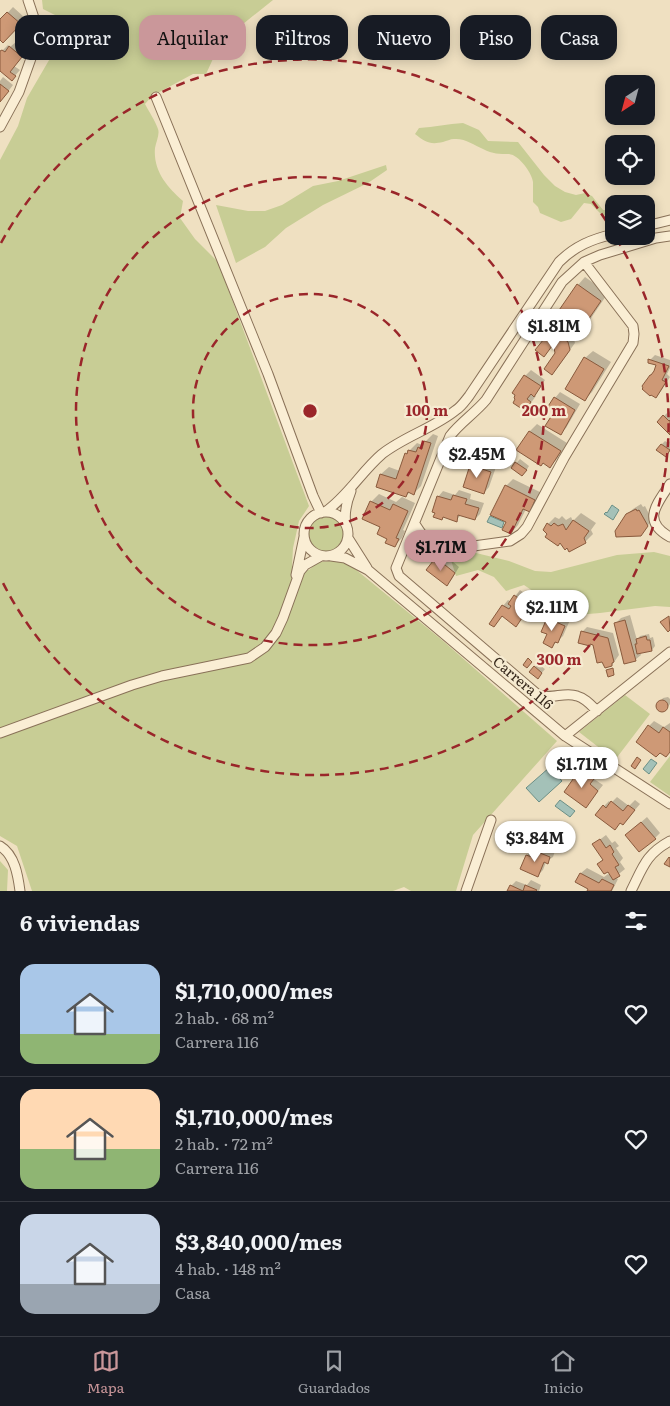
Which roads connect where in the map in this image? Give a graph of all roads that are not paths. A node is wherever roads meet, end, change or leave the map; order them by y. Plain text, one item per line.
1 (28, 0) edge
2 (156, 97) dead end
3 (0, 127) edge
4 (670, 220) edge
5 (655, 224) edge
6 (670, 236) edge
7 (605, 237) edge
8 (584, 262) junction
9 (670, 484) edge
10 (354, 486) junction
11 (320, 514) junction
12 (415, 524) junction
13 (346, 525) junction
14 (304, 537) junction
15 (670, 537) edge
16 (348, 538) junction
17 (326, 556) junction
18 (368, 570) junction
19 (296, 580) junction
20 (670, 652) edge
21 (597, 710) junction
22 (0, 733) edge
23 (564, 736) junction
24 (670, 804) edge
25 (491, 820) dead end
26 (670, 841) edge
27 (0, 846) edge
28 (20, 891) edge
29 (466, 891) edge
30 (630, 891) edge

1 - 3 street
2 - 11 street
4 - 5 street
6 - 8 street
7 - 10 street
8 - 12 street
8 - 12 street
9 - 15 street
10 - 11 street
10 - 13 street
11 - 13 street
11 - 14 street
12 - 21 street
13 - 16 street
14 - 17 street
14 - 19 street
16 - 17 street
16 - 18 street, Carrera 116
17 - 18 street, Carrera 116
17 - 19 street
18 - 23 street, Carrera 116
19 - 22 street
20 - 21 street
21 - 23 street
23 - 24 street, Carrera 116
25 - 29 street
26 - 30 street
27 - 28 street

